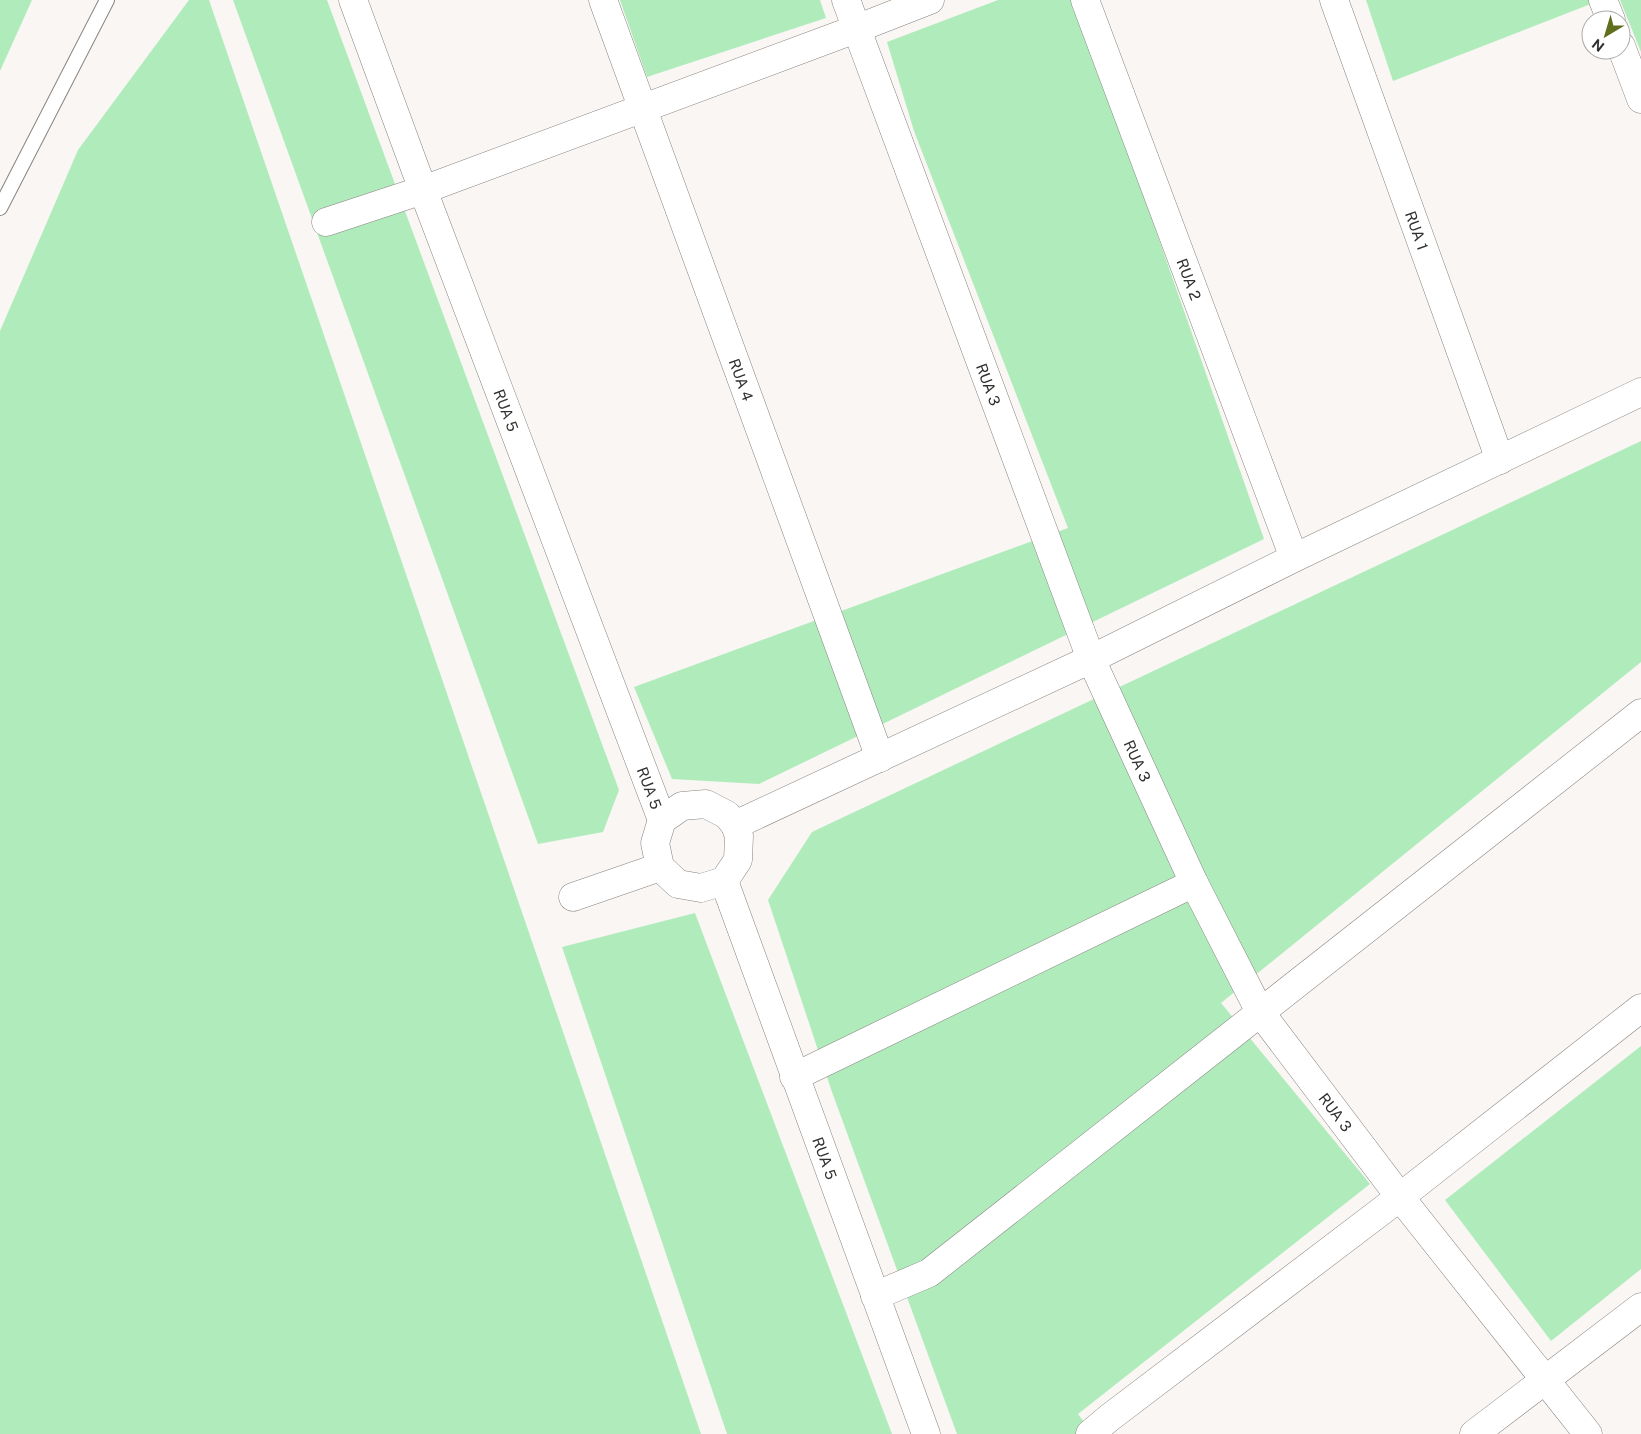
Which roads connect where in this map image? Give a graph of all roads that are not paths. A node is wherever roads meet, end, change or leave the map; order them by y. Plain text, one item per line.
1 (107, 0) edge
2 (353, 0) edge
3 (603, 0) edge
4 (846, 0) edge
5 (930, 0) edge
6 (1085, 0) edge
7 (1334, 0) edge
8 (856, 29) junction
9 (1626, 60) edge
10 (1641, 98) edge
11 (641, 109) junction
12 (423, 190) junction
13 (0, 208) edge
14 (326, 222) dead end
15 (1641, 392) edge
16 (1500, 460) junction
17 (1294, 558) junction
18 (1091, 659) junction
19 (1640, 715) edge
20 (880, 758) junction
21 (662, 820) junction
22 (735, 825) junction
23 (660, 867) junction
24 (724, 881) junction
25 (1194, 883) junction
26 (573, 897) dead end
27 (1641, 1008) edge
28 (1260, 1012) junction
29 (794, 1076) junction
30 (1400, 1197) junction
31 (875, 1296) junction
32 (1641, 1307) edge
33 (1546, 1379) junction
34 (1107, 1429) edge
35 (926, 1434) edge
36 (1474, 1434) edge
37 (1588, 1434) edge

1 - 13 lane
2 - 12 street, RUA 5
3 - 11 street, RUA 4
4 - 8 street, RUA 3
5 - 8 street
6 - 17 street, RUA 2
7 - 16 street, RUA 1
8 - 11 street
8 - 18 street, RUA 3
9 - 10 street
11 - 12 street
11 - 20 street, RUA 4
12 - 14 street
12 - 21 street, RUA 5
15 - 16 street
16 - 17 street
17 - 18 street
18 - 20 street
18 - 25 street, RUA 3
19 - 28 street
20 - 22 street
21 - 22 street
21 - 23 street
22 - 24 street
23 - 24 street
23 - 26 street
24 - 29 street, RUA 5
25 - 28 street, RUA 3
25 - 29 street
27 - 30 street
28 - 30 street, RUA 3
28 - 31 street
29 - 31 street, RUA 5
30 - 33 street, RUA 3
30 - 34 street
31 - 35 street, RUA 5
32 - 33 street
33 - 36 street
33 - 37 street, RUA 3

